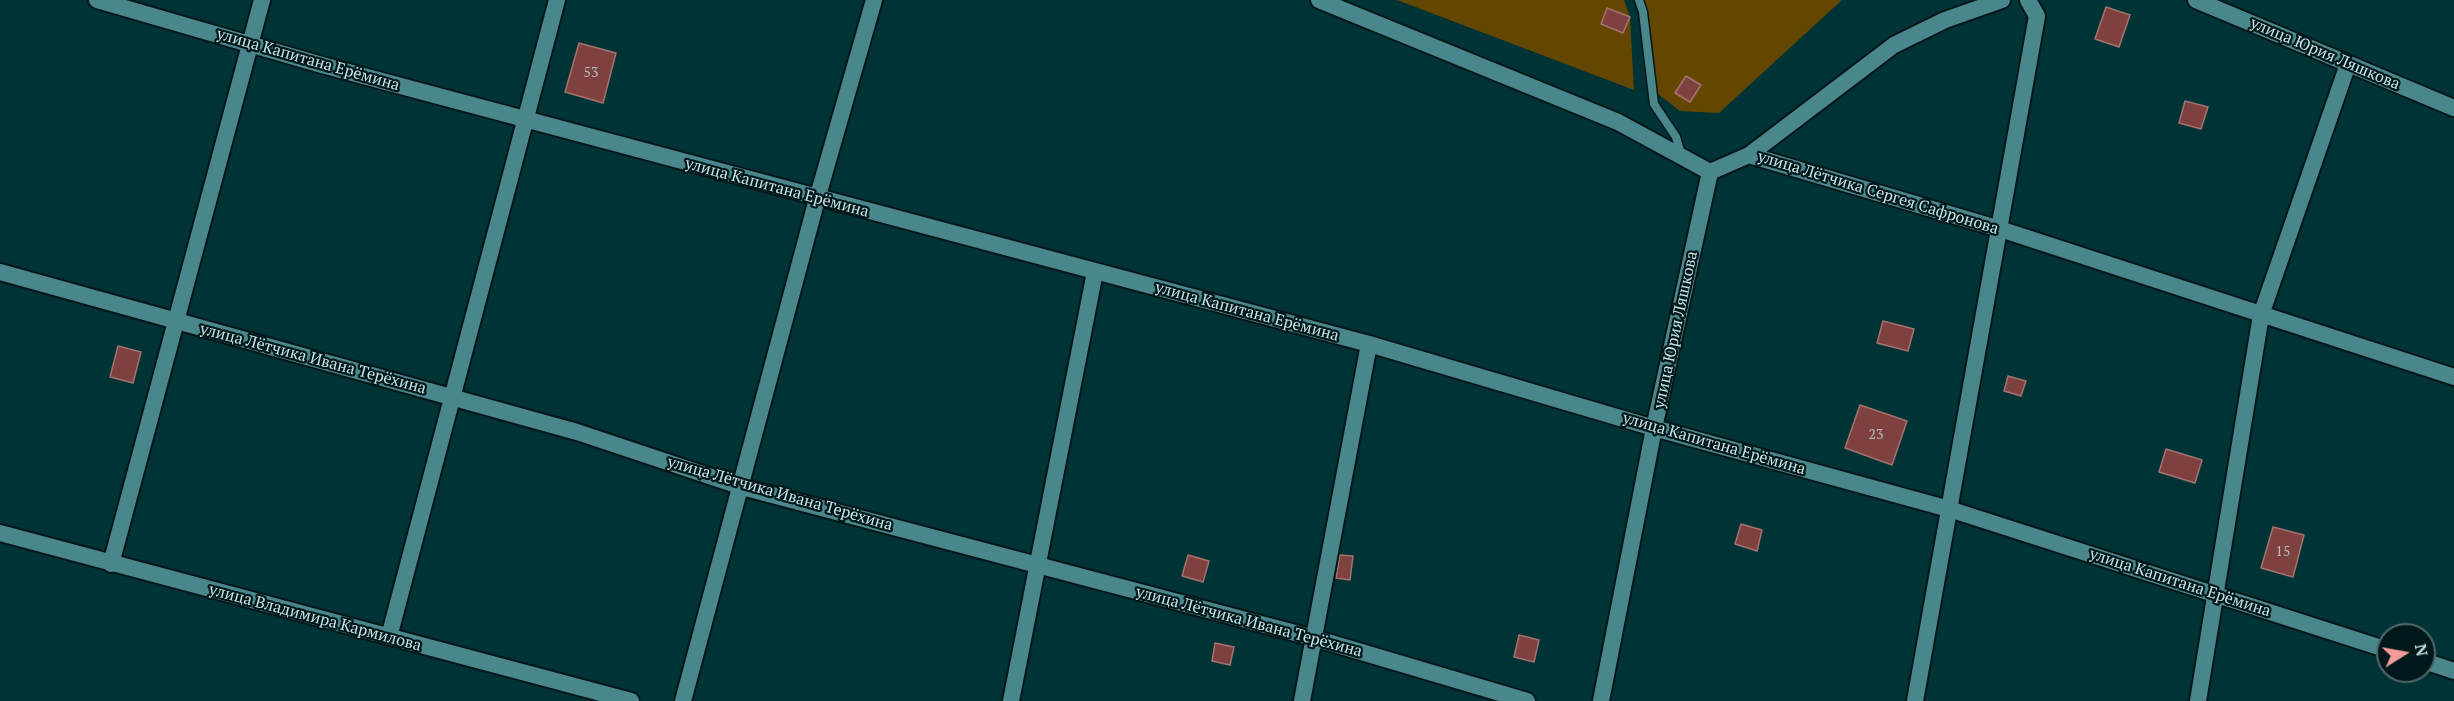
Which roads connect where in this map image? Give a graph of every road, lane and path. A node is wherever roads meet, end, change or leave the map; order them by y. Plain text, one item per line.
1 (97, 0) edge
2 (262, 0) edge
3 (557, 0) edge
4 (874, 0) edge
5 (1320, 0) edge
6 (1638, 0) edge
7 (2002, 0) edge
8 (2028, 0) edge
9 (2196, 0) edge
10 (250, 45) junction
11 (2348, 64) junction
12 (2454, 108) edge
13 (526, 120) junction
14 (1749, 155) junction
15 (1682, 157) junction
16 (1710, 172) junction
17 (817, 199) junction
18 (2000, 230) junction
19 (0, 272) edge
20 (1095, 272) junction
21 (2261, 315) junction
22 (176, 321) junction
23 (1369, 344) junction
24 (2454, 377) edge
25 (452, 397) junction
26 (1654, 428) junction
27 (742, 486) junction
28 (1949, 509) junction
29 (0, 533) edge
30 (111, 564) junction
31 (1039, 564) junction
32 (2217, 595) junction
33 (389, 637) junction
34 (1314, 638) junction
35 (2376, 646) edge
36 (2436, 666) edge
37 (2454, 671) edge
38 (631, 701) edge
39 (682, 701) edge
40 (1011, 701) edge
41 (1302, 701) edge
42 (1527, 701) edge
43 (1601, 701) edge
44 (1915, 701) edge
45 (2198, 701) edge

1 - 10 street, улица Капитана Ерёмина
2 - 10 street
3 - 13 street
4 - 17 street
5 - 15 street
6 - 15 lane
7 - 14 street
8 - 18 street
9 - 11 street, улица Юрия Ляшкова
10 - 13 street, улица Капитана Ерёмина
10 - 22 street
11 - 12 street, улица Юрия Ляшкова
11 - 21 street
13 - 17 street, улица Капитана Ерёмина
13 - 25 street
14 - 16 street, улица Лётчика Сергея Сафронова
14 - 18 street, улица Лётчика Сергея Сафронова
15 - 16 street
16 - 26 street, улица Юрия Ляшкова
17 - 20 street, улица Капитана Ерёмина
17 - 27 street
18 - 21 street, улица Лётчика Сергея Сафронова
18 - 28 street
19 - 22 street, улица Лётчика Ивана Терёхина
20 - 23 street, улица Капитана Ерёмина
20 - 31 street
21 - 24 street, улица Лётчика Сергея Сафронова
21 - 32 street
22 - 25 street, улица Лётчика Ивана Терёхина
22 - 30 street
23 - 26 street, улица Капитана Ерёмина
23 - 34 street
25 - 27 street, улица Лётчика Ивана Терёхина
25 - 33 street
26 - 28 street, улица Капитана Ерёмина
26 - 43 street, улица Юрия Ляшкова
27 - 31 street, улица Лётчика Ивана Терёхина
27 - 39 street
28 - 32 street, улица Капитана Ерёмина
28 - 44 street
29 - 30 street, улица Владимира Кармилова
30 - 33 street, улица Владимира Кармилова
31 - 34 street, улица Лётчика Ивана Терёхина
31 - 40 street
32 - 35 street, улица Капитана Ерёмина
32 - 45 street
33 - 38 street, улица Владимира Кармилова
34 - 41 street
34 - 42 street, улица Лётчика Ивана Терёхина
36 - 37 street

